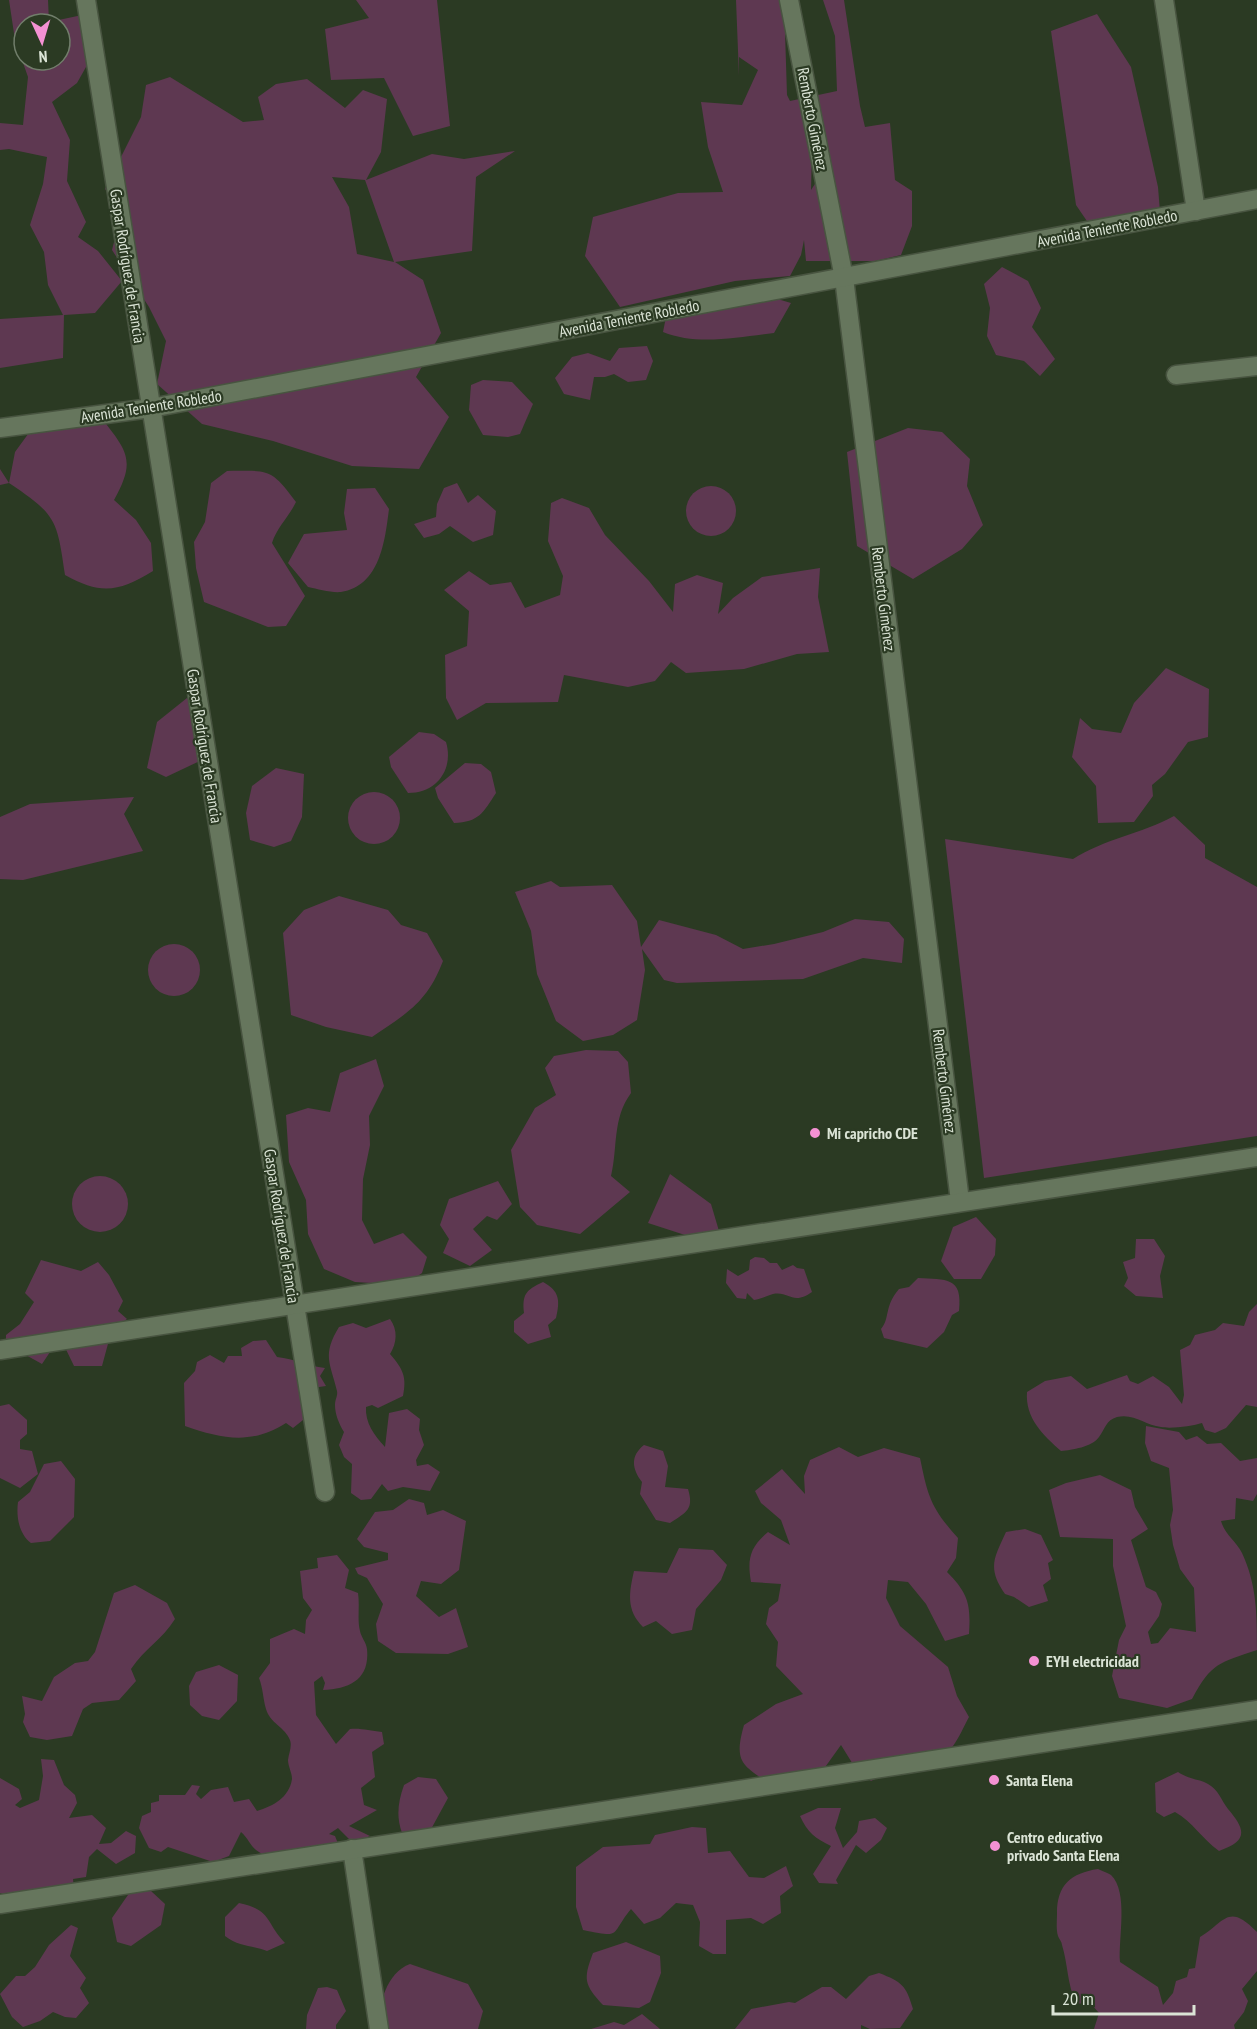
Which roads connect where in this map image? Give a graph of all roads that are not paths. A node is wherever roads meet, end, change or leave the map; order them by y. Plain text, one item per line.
1 (86, 0) edge
2 (789, 0) edge
3 (1164, 0) edge
4 (1257, 199) edge
5 (1196, 211) junction
6 (844, 278) junction
7 (1257, 366) edge
8 (1176, 375) dead end
9 (150, 408) junction
10 (0, 428) edge
11 (1257, 1158) edge
12 (960, 1201) junction
13 (294, 1304) junction
14 (0, 1350) edge
15 (325, 1492) dead end
16 (1257, 1710) edge
17 (352, 1849) junction
18 (0, 1904) edge
19 (379, 2029) edge

1 - 9 street, Gaspar Rodríguez de Francia
2 - 6 street, Remberto Giménez
3 - 5 street
4 - 5 street, Avenida Teniente Robledo
5 - 6 street, Avenida Teniente Robledo
6 - 9 street, Avenida Teniente Robledo
6 - 12 street, Remberto Giménez
7 - 8 street
9 - 10 street, Avenida Teniente Robledo
9 - 13 street, Gaspar Rodríguez de Francia
11 - 12 street
12 - 13 street
13 - 14 street
13 - 15 street, Gaspar Rodríguez de Francia
16 - 17 street
17 - 18 street
17 - 19 street

